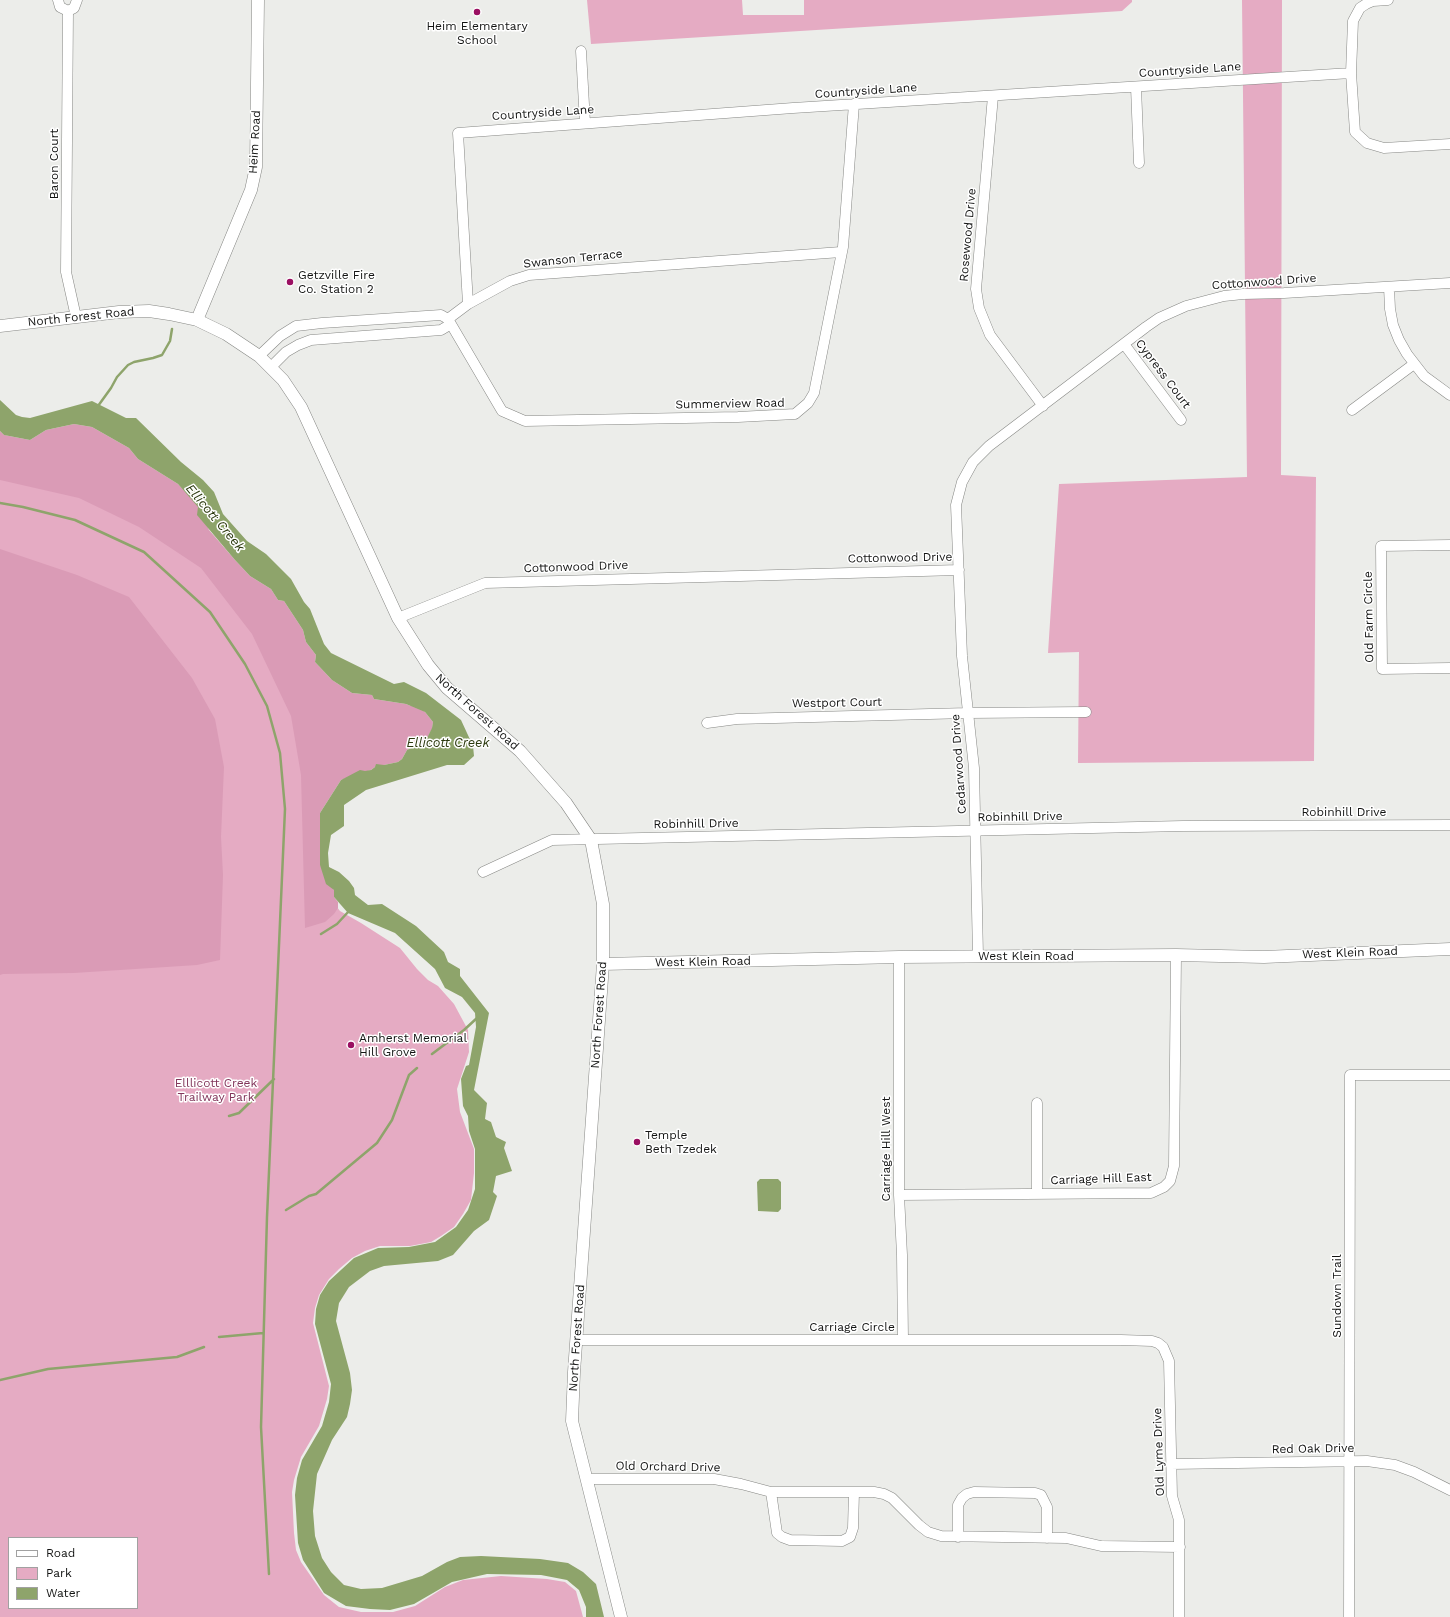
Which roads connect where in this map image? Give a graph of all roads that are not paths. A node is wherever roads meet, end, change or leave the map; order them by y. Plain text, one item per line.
1 (58, 0) edge
2 (77, 0) edge
3 (258, 0) edge
4 (1388, 0) edge
5 (68, 11) junction
6 (581, 51) dead end
7 (1351, 73) junction
8 (1136, 87) junction
9 (993, 96) junction
10 (854, 104) junction
11 (586, 123) junction
12 (1450, 144) edge
13 (1139, 163) dead end
14 (842, 252) junction
15 (1450, 283) edge
16 (1389, 287) junction
17 (468, 304) junction
18 (76, 316) junction
19 (197, 320) junction
20 (449, 322) junction
21 (0, 326) edge
22 (1124, 344) junction
23 (259, 356) junction
24 (1414, 364) junction
25 (271, 367) junction
26 (1450, 395) edge
27 (1043, 406) junction
28 (1352, 410) dead end
29 (1181, 420) dead end
30 (1450, 545) edge
31 (959, 570) junction
32 (398, 618) junction
33 (1450, 668) edge
34 (1086, 712) dead end
35 (968, 713) junction
36 (707, 723) dead end
37 (1450, 825) edge
38 (976, 831) junction
39 (591, 840) junction
40 (483, 872) dead end
41 (1450, 949) edge
42 (1176, 955) junction
43 (978, 956) junction
44 (898, 957) junction
45 (603, 964) junction
46 (1450, 1075) edge
47 (1037, 1103) dead end
48 (1037, 1194) junction
49 (899, 1195) junction
50 (576, 1340) junction
51 (904, 1340) junction
52 (1128, 1340) joint
53 (1349, 1461) junction
54 (1171, 1464) junction
55 (586, 1479) junction
56 (1450, 1490) edge
57 (771, 1492) junction
58 (854, 1492) junction
59 (958, 1537) junction
60 (1047, 1538) junction
61 (1180, 1547) junction
62 (621, 1617) edge
63 (1179, 1617) edge
64 (1349, 1617) edge

1 - 5 street
2 - 5 street
3 - 19 street, Heim Road
4 - 7 street
5 - 18 street, Baron Court
6 - 11 street
7 - 8 street, Countryside Lane
7 - 12 street
8 - 9 street, Countryside Lane
8 - 13 street
9 - 10 street, Countryside Lane
9 - 27 street, Rosewood Drive
10 - 11 street, Countryside Lane
10 - 14 street, Summerview Road
11 - 17 street, Countryside Lane
14 - 17 street, Swanson Terrace
14 - 20 street, Summerview Road
15 - 16 street, Cottonwood Drive
16 - 22 street, Cottonwood Drive
16 - 24 street
17 - 20 street, Swanson Terrace
18 - 19 street, North Forest Road
18 - 21 street, North Forest Road
19 - 23 street, North Forest Road
20 - 23 street
20 - 25 street, Swanson Terrace
22 - 27 street, Cottonwood Drive
22 - 29 street, Cypress Court
23 - 25 street, North Forest Road
24 - 26 street
24 - 28 street
25 - 32 street, North Forest Road
27 - 31 street, Cottonwood Drive
30 - 33 street, Old Farm Circle
31 - 32 street, Cottonwood Drive
31 - 35 street, Cedarwood Drive
32 - 39 street, North Forest Road
34 - 35 street, Westport Court
35 - 36 street, Westport Court
35 - 38 street, Cedarwood Drive
37 - 38 street, Robinhill Drive
38 - 39 street, Robinhill Drive
38 - 43 street, Cedarwood Drive
39 - 40 street, Robinhill Drive
39 - 45 street, North Forest Road
41 - 42 street, West Klein Road
42 - 43 street, West Klein Road
42 - 48 street, Carriage Hill East
43 - 44 street, West Klein Road
44 - 45 street, West Klein Road
44 - 49 street, Carriage Hill West
45 - 50 street, North Forest Road
46 - 53 street, Sundown Trail
47 - 48 street
48 - 49 street, Carriage Hill East
49 - 51 street, Carriage Hill West
50 - 51 street, Carriage Circle
50 - 55 street, North Forest Road
51 - 52 street, Carriage Circle
52 - 54 street, Old Lyme Drive
53 - 54 street, Red Oak Drive
53 - 56 street, Red Oak Drive
53 - 64 street, Sundown Trail
54 - 61 street, Old Lyme Drive
55 - 57 street, Old Orchard Drive
55 - 62 street, North Forest Road
57 - 58 street, Old Orchard Drive
57 - 58 street
58 - 59 street, Old Orchard Drive
59 - 60 street, Old Orchard Drive
59 - 60 street
60 - 61 street, Old Orchard Drive
61 - 63 street, Old Lyme Drive

